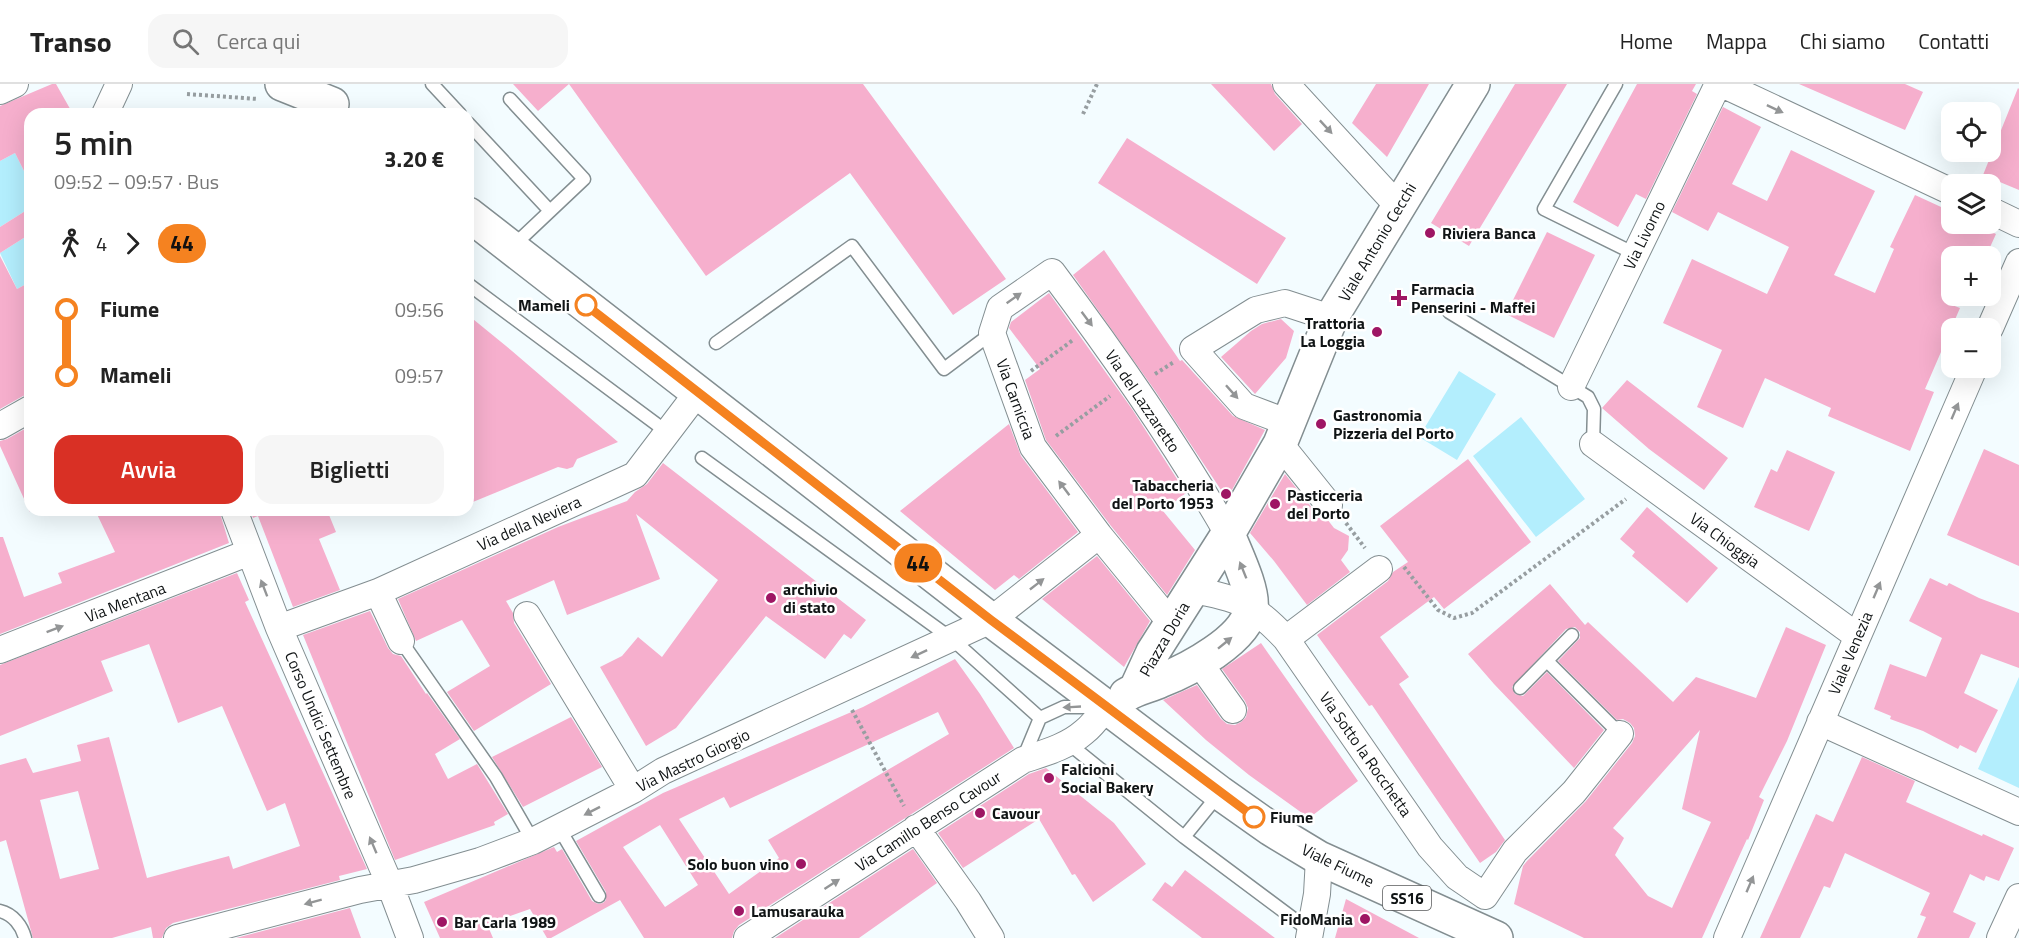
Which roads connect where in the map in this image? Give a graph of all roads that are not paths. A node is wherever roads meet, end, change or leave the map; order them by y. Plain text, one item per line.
1 (15, 84) edge
2 (119, 84) edge
3 (432, 84) edge
4 (1286, 84) edge
5 (1473, 84) edge
6 (1616, 84) edge
7 (1720, 84) edge
8 (0, 90) edge
9 (272, 92) edge
10 (510, 99) dead end
11 (331, 101) edge
12 (108, 108) edge
13 (454, 108) edge
14 (474, 129) edge
15 (1941, 187) edge
16 (1398, 206) junction
17 (550, 211) junction
18 (2001, 215) edge
19 (474, 219) edge
20 (2019, 224) edge
21 (511, 248) junction
22 (1635, 254) junction
23 (2019, 262) edge
24 (474, 288) edge
25 (1449, 312) dead end
26 (1331, 318) junction
27 (1994, 318) edge
28 (992, 333) junction
29 (716, 343) dead end
30 (1970, 378) edge
31 (1571, 387) junction
32 (698, 392) junction
33 (24, 412) edge
34 (0, 426) edge
35 (667, 432) junction
36 (1284, 434) junction
37 (1593, 444) joint
38 (702, 458) dead end
39 (1329, 505) road end
40 (236, 516) edge
41 (1228, 534) junction
42 (1098, 535) junction
43 (250, 552) junction
44 (1379, 569) road end
45 (1192, 590) junction
46 (378, 592) junction
47 (1251, 608) junction
48 (527, 615) dead end
49 (991, 620) junction
50 (1171, 623) junction
51 (279, 628) junction
52 (1572, 635) dead end
53 (1857, 636) junction
54 (952, 639) junction
55 (1286, 639) junction
56 (401, 641) joint
57 (0, 650) edge
58 (1546, 661) junction
59 (1198, 662) junction
60 (1520, 688) dead end
61 (1136, 689) junction
62 (1107, 706) junction
63 (1233, 710) dead end
64 (1040, 718) junction
65 (1821, 722) junction
66 (1620, 734) joint
67 (1068, 743) junction
68 (1023, 760) junction
69 (633, 790) junction
70 (1220, 793) junction
71 (2019, 812) edge
72 (559, 828) junction
73 (916, 828) junction
74 (1184, 837) junction
75 (533, 841) junction
76 (1319, 858) junction
77 (390, 885) junction
78 (599, 896) dead end
79 (1485, 896) junction
80 (2019, 897) edge
81 (0, 911) edge
82 (1310, 935) edge
83 (1490, 936) edge
84 (25, 938) edge
85 (177, 938) edge
86 (410, 938) edge
87 (747, 938) edge
88 (991, 938) edge
89 (1727, 938) edge
90 (2000, 938) edge

1 - 8 street
2 - 12 street
3 - 13 lane
4 -> 16 street
5 - 16 main road, Viale Antonio Cecchi
6 - 22 lane
7 -> 15 street
7 - 22 street, Via Livorno
9 - 11 main road
10 - 17 lane
14 - 17 lane
16 - 26 main road, Viale Antonio Cecchi
17 - 21 lane
18 - 20 street
19 - 21 main road, SS16
21 - 32 main road, SS16
22 - 31 street, Via Livorno
23 - 27 street
24 - 35 lane
25 - 31 lane
26 - 36 main road, Viale Antonio Cecchi
26 -> 36 street
28 - 29 lane
28 -> 41 street, Via del Lazzaretto
42 -> 28 street, Via Carniccia
53 -> 30 street, Viale Venezia
31 - 37 lane
32 - 35 street, Via della Neviera
32 - 49 main road, SS16
33 - 34 street
35 - 46 street, Via della Neviera
36 - 39 street
36 - 41 main road, Viale Antonio Cecchi
37 - 53 street, Via Chioggia
38 - 54 lane
40 - 43 street, Corso Undici Settembre
41 - 45 main road, Piazza Doria
47 -> 41 main road
49 -> 42 street
42 - 50 street, Via Carniccia
51 -> 43 street, Corso Undici Settembre
57 -> 43 street, Via Mentana
44 - 55 street
45 - 47 street, Piazza Doria
45 - 50 main road, Piazza Doria
46 - 51 street, Via della Neviera
46 - 56 street
47 - 55 street, Via Sotto la Rocchetta
59 -> 47 main road, Piazza Doria
48 - 69 street
49 - 54 street, Via Mastro Giorgio
49 - 62 main road, SS16
50 - 61 main road, Piazza Doria
77 -> 51 street, Corso Undici Settembre
52 - 58 lane
53 - 65 street, Viale Venezia
54 - 64 lane
54 -> 69 street, Via Mastro Giorgio
55 - 79 street, Via Sotto la Rocchetta
56 - 75 lane
58 - 60 lane
58 - 66 lane
59 - 61 main road, Piazza Doria
59 - 63 street
61 - 62 main road, Piazza Doria
62 -> 64 lane
62 - 67 street, Via Camillo Benso Cavour
62 - 70 main road, Viale Fiume / SS16
64 - 68 lane
65 - 71 street
89 -> 65 street, Viale Venezia
66 - 79 street
67 - 68 street, Via Camillo Benso Cavour
67 - 74 lane
68 - 73 street, Via Camillo Benso Cavour
69 -> 72 street, Via Mastro Giorgio
70 - 74 lane
70 - 76 main road, Viale Fiume / SS16
72 - 75 street, Via Mastro Giorgio
72 - 78 lane
87 -> 73 street, Via Camillo Benso Cavour
73 - 88 street
74 - 82 lane
75 - 77 street, Via Mastro Giorgio
76 - 82 street
76 - 83 main road, Viale Fiume / SS16
77 -> 85 street, Via Mastro Giorgio
77 - 86 street, Corso Undici Settembre
79 - 83 street
80 - 90 street
81 - 84 lane

